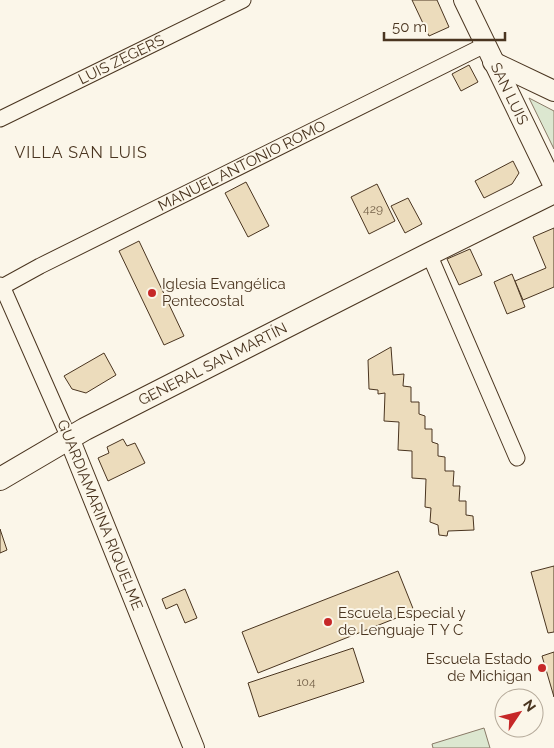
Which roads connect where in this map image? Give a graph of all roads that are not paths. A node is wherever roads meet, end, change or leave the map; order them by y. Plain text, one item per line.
1 (243, 0) edge
2 (464, 0) edge
3 (489, 53) junction
4 (554, 91) edge
5 (0, 119) edge
6 (554, 186) edge
7 (554, 192) edge
8 (429, 254) junction
9 (1, 286) edge
10 (69, 438) junction
11 (518, 458) dead end
12 (0, 479) edge
13 (194, 748) edge

1 - 5 street, LUIS ZEGERS
2 - 3 street, SAN LUIS
3 - 4 street
3 - 6 street, SAN LUIS
3 - 9 street, MANUEL ANTONIO ROMO
7 - 8 main road, GENERAL SAN MARTÍN
8 - 10 main road, GENERAL SAN MARTÍN
8 - 11 street
9 - 10 street, GUARDIAMARINA RIQUELME
10 - 12 main road, GENERAL SAN MARTÍN
10 - 13 street, GUARDIAMARINA RIQUELME

